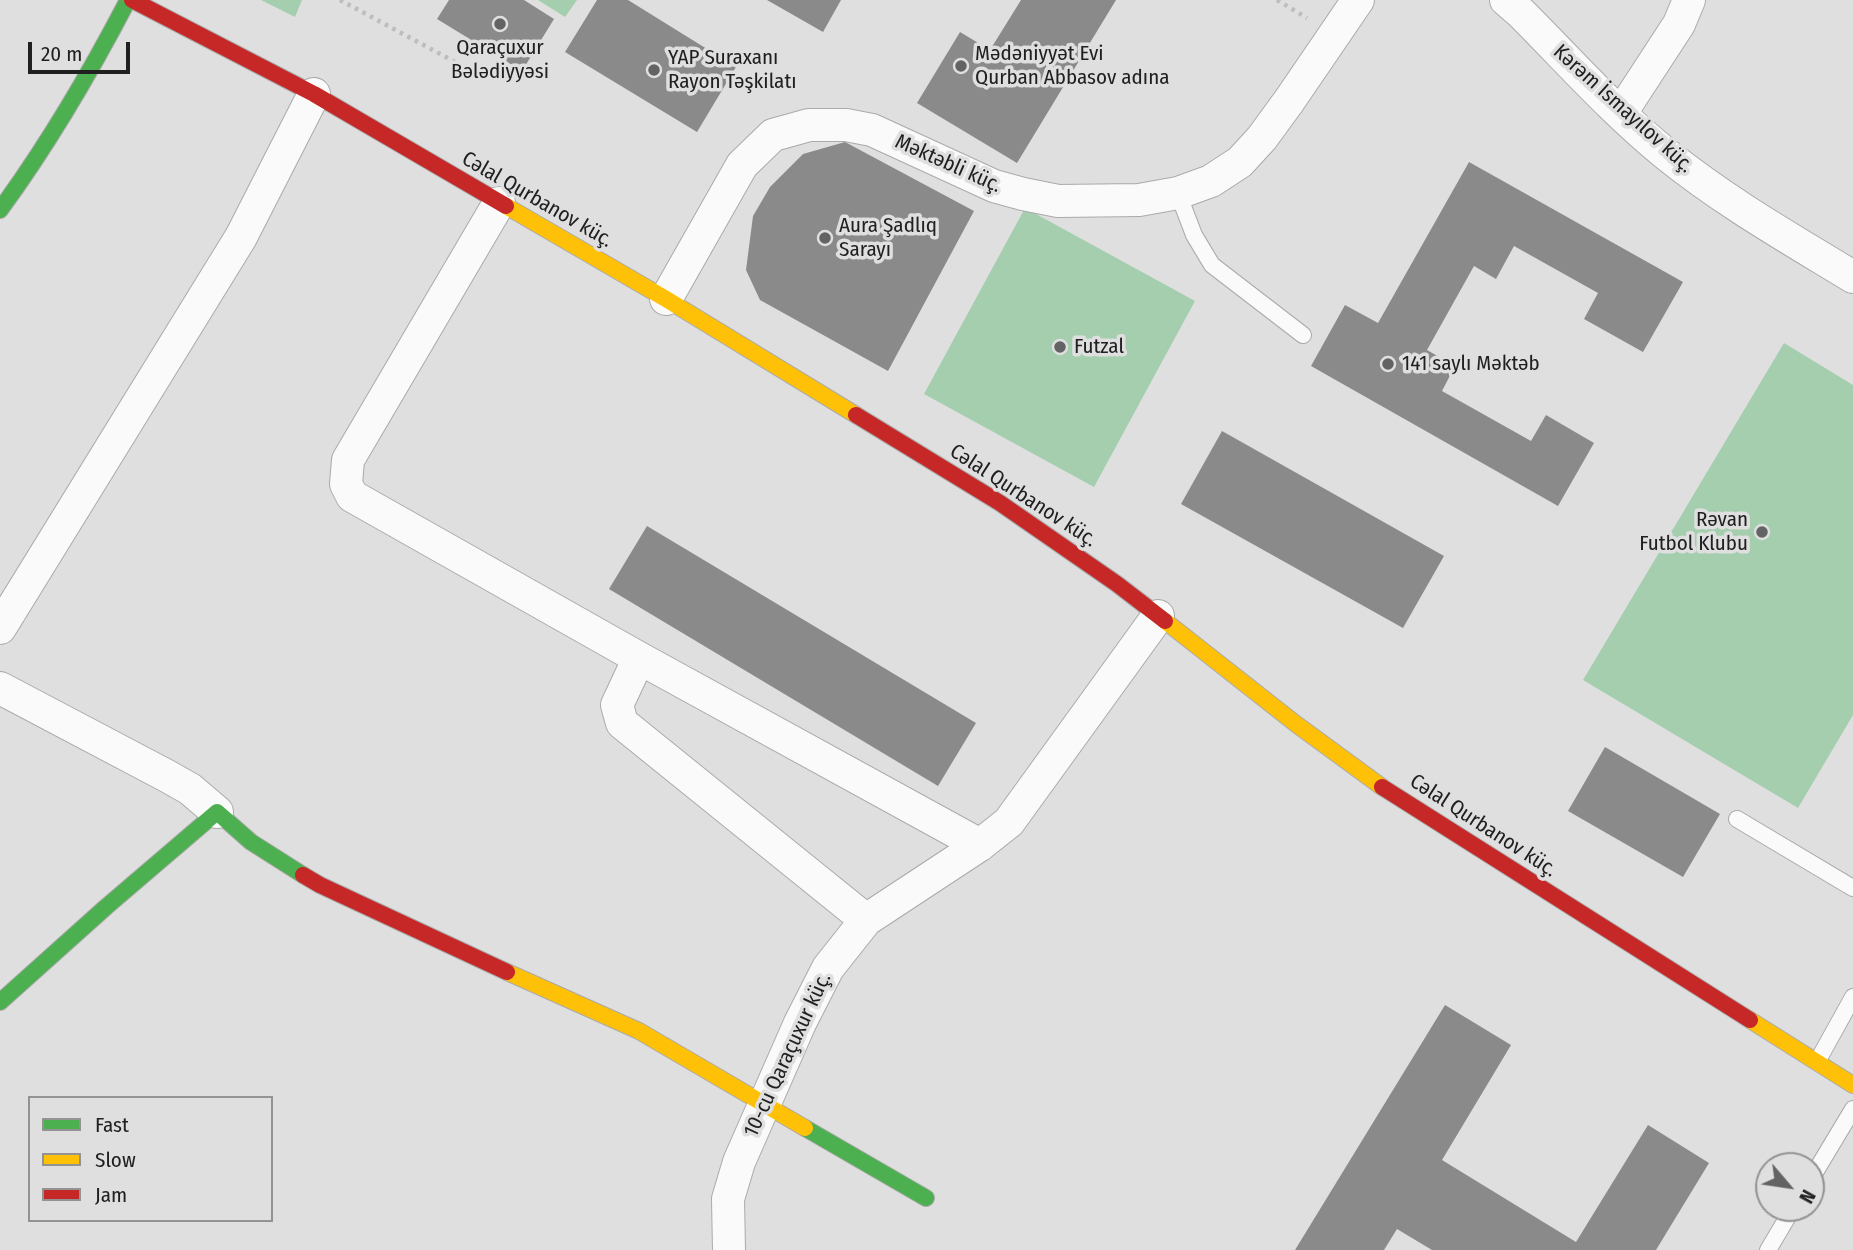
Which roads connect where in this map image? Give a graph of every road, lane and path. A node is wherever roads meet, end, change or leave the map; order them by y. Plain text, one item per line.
1 (130, 0) edge
2 (340, 0) edge
3 (1357, 0) edge
4 (1506, 0) edge
5 (1689, 0) edge
6 (470, 70) dead end
7 (314, 94) junction
8 (1620, 113) junction
9 (1178, 193) junction
10 (499, 203) junction
11 (0, 210) edge
12 (1853, 277) edge
13 (666, 299) junction
14 (1303, 335) dead end
15 (1158, 616) junction
16 (0, 628) edge
17 (639, 658) junction
18 (0, 688) edge
19 (218, 812) junction
20 (1737, 819) dead end
21 (980, 845) junction
22 (1853, 888) edge
23 (866, 920) junction
24 (1853, 997) edge
25 (0, 1002) edge
26 (1817, 1062) junction
27 (1853, 1085) edge
28 (765, 1105) junction
29 (1853, 1109) edge
30 (1825, 1156) edge
31 (926, 1198) dead end
32 (1785, 1222) edge
33 (722, 1249) edge
34 (1768, 1250) edge

1 - 7 street, Cəlal Qurbanov küç.
1 - 11 street
2 - 6 path
3 - 9 street, Məktəbli küç.
4 - 8 street, Kərəm İsmayılov küç.
5 - 8 street
7 - 10 street, Cəlal Qurbanov küç.
7 - 16 street
8 - 12 street, Kərəm İsmayılov küç.
9 - 13 street, Məktəbli küç.
9 - 14 lane
10 - 13 street, Cəlal Qurbanov küç.
10 - 17 street
13 - 15 street, Cəlal Qurbanov küç.
15 - 21 street, 10-cu Qaraçuxur küç.
15 - 26 street, Cəlal Qurbanov küç.
17 - 21 street
17 - 23 street
18 - 19 street
19 - 25 street
19 - 28 street
20 - 22 lane
21 - 23 street, 10-cu Qaraçuxur küç.
23 - 28 street, 10-cu Qaraçuxur küç.
24 - 26 lane
26 - 27 street, Cəlal Qurbanov küç.
28 - 31 street
28 - 33 street, 10-cu Qaraçuxur küç.
29 - 30 lane
32 - 34 lane

